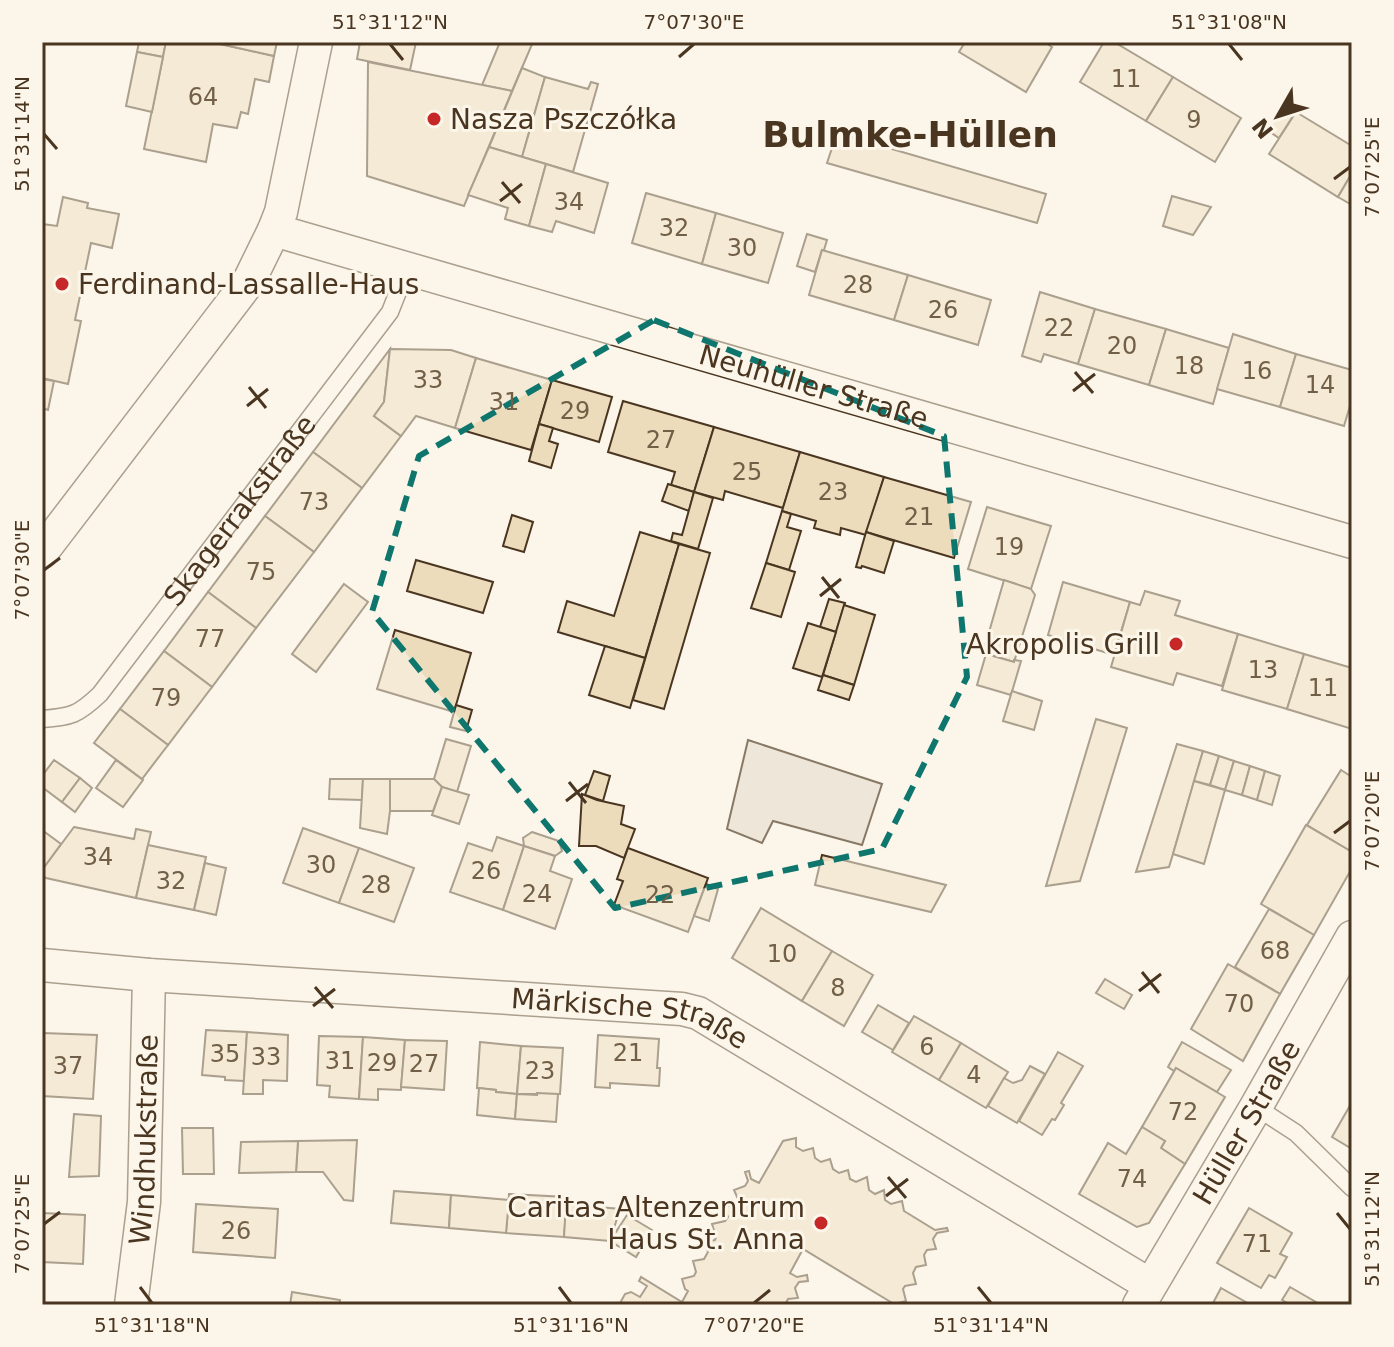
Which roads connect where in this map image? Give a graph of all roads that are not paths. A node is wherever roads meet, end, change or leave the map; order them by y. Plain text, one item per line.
1 (316, 42) edge
2 (274, 230) junction
3 (407, 269) junction
4 (48, 532) edge
5 (1352, 542) edge
6 (42, 719) edge
7 (1352, 937) edge
8 (42, 965) edge
9 (149, 975) junction
10 (1256, 1107) junction
11 (1352, 1188) edge
12 (1145, 1295) edge
13 (131, 1305) edge

1 - 2 street
2 - 3 street, Neuhüller Straße
2 - 4 street
3 - 5 street, Neuhüller Straße
3 - 6 lane, Skagerrakstraße
7 - 10 street, Hüller Straße
8 - 9 street, Märkische Straße
9 - 12 street, Märkische Straße
9 - 13 street, Windhukstraße
10 - 11 lane
10 - 12 street, Hüller Straße

